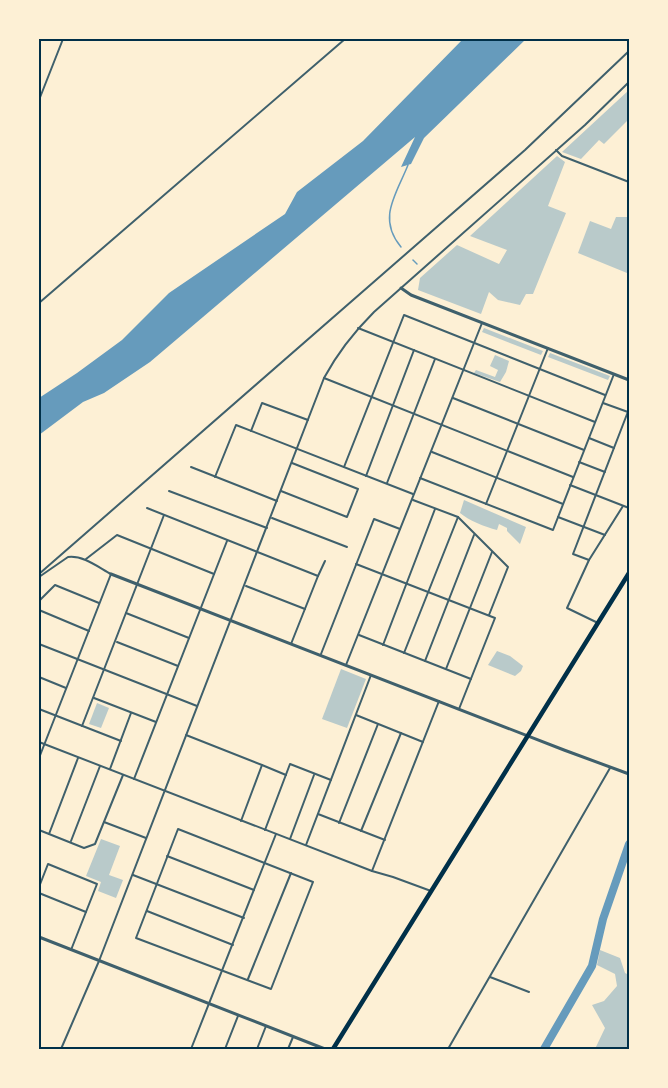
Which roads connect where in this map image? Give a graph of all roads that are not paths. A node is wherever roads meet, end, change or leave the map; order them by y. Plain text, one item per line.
1 (63, 39) edge
2 (345, 39) edge
3 (629, 51) edge
4 (629, 82) edge
5 (39, 100) edge
6 (556, 150) junction
7 (629, 182) edge
8 (401, 288) junction
9 (39, 303) edge
10 (482, 322) junction
11 (358, 328) junction
12 (393, 342) junction
13 (473, 343) junction
14 (548, 348) junction
15 (414, 350) junction
16 (435, 358) junction
17 (539, 369) junction
18 (463, 370) junction
19 (614, 374) junction
20 (324, 378) junction
21 (629, 380) edge
22 (605, 395) junction
23 (529, 396) junction
24 (372, 397) junction
25 (452, 398) junction
26 (603, 403) junction
27 (393, 405) junction
28 (629, 411) edge
29 (414, 413) junction
30 (308, 420) junction
31 (595, 422) junction
32 (441, 424) junction
33 (518, 424) junction
34 (251, 431) junction
35 (589, 438) junction
36 (614, 448) junction
37 (297, 449) junction
38 (584, 450) junction
39 (507, 451) junction
40 (431, 452) junction
41 (579, 462) junction
42 (292, 463) junction
43 (191, 467) dead end
44 (344, 467) junction
45 (604, 472) junction
46 (366, 476) junction
47 (215, 477) junction
48 (573, 477) junction
49 (420, 478) junction
50 (497, 478) junction
51 (387, 483) junction
52 (570, 485) junction
53 (169, 491) dead end
54 (281, 491) junction
55 (414, 494) junction
56 (596, 495) junction
57 (412, 500) junction
58 (277, 501) junction
59 (486, 504) junction
60 (563, 504) junction
61 (622, 506) junction
62 (147, 508) dead end
63 (629, 508) edge
64 (435, 509) junction
65 (164, 515) junction
66 (458, 517) junction
67 (558, 517) junction
68 (271, 518) junction
69 (583, 527) junction
70 (267, 528) junction
71 (400, 529) junction
72 (475, 534) junction
73 (605, 535) junction
74 (228, 540) junction
75 (347, 547) dead end
76 (151, 549) junction
77 (492, 551) junction
78 (258, 552) junction
79 (85, 560) junction
80 (589, 560) junction
81 (325, 561) dead end
82 (356, 564) junction
83 (629, 573) edge
84 (111, 574) junction
85 (214, 574) junction
86 (382, 574) junction
87 (39, 575) edge
88 (318, 576) junction
89 (407, 583) junction
90 (138, 584) junction
91 (245, 586) junction
92 (428, 592) junction
93 (449, 600) junction
94 (39, 601) edge
95 (99, 603) junction
96 (470, 608) junction
97 (201, 609) junction
98 (305, 609) junction
99 (39, 610) edge
100 (126, 613) junction
101 (489, 615) junction
102 (232, 621) junction
103 (598, 623) junction
104 (89, 631) junction
105 (358, 635) junction
106 (189, 638) junction
107 (115, 641) junction
108 (39, 644) edge
109 (291, 644) junction
110 (383, 645) junction
111 (404, 653) junction
112 (321, 655) junction
113 (78, 660) junction
114 (425, 661) junction
115 (346, 665) junction
116 (178, 666) junction
117 (446, 669) junction
118 (104, 670) junction
119 (371, 675) junction
120 (39, 677) edge
121 (471, 679) junction
122 (66, 688) junction
123 (167, 694) junction
124 (93, 698) junction
125 (439, 701) junction
126 (197, 706) junction
127 (39, 709) edge
128 (459, 709) junction
129 (131, 713) junction
130 (356, 715) junction
131 (56, 716) junction
132 (156, 722) junction
133 (378, 724) junction
134 (82, 726) junction
135 (400, 733) junction
136 (186, 735) junction
137 (527, 736) junction
138 (121, 741) junction
139 (39, 742) edge
140 (423, 742) junction
141 (44, 744) junction
142 (79, 757) junction
143 (39, 758) edge
144 (262, 765) junction
145 (100, 766) junction
146 (610, 767) junction
147 (110, 770) junction
148 (315, 774) junction
149 (629, 774) edge
150 (123, 775) junction
151 (286, 775) junction
152 (134, 779) junction
153 (331, 780) junction
154 (165, 791) junction
155 (318, 814) junction
156 (242, 821) junction
157 (104, 822) junction
158 (339, 823) junction
159 (39, 830) edge
160 (265, 830) junction
161 (362, 831) junction
162 (49, 834) junction
163 (276, 834) junction
164 (146, 838) junction
165 (290, 839) junction
166 (385, 840) junction
167 (71, 842) junction
168 (306, 846) junction
169 (167, 856) junction
170 (265, 863) junction
171 (372, 871) junction
172 (291, 873) junction
173 (133, 874) junction
174 (157, 884) junction
175 (39, 887) edge
176 (254, 890) junction
177 (431, 891) junction
178 (39, 893) edge
179 (146, 911) junction
180 (86, 912) junction
181 (244, 918) junction
182 (39, 938) edge
183 (233, 945) junction
184 (71, 950) junction
185 (99, 961) junction
186 (223, 970) junction
187 (490, 977) junction
188 (248, 980) junction
189 (529, 992) dead end
190 (209, 1004) junction
191 (238, 1016) junction
192 (266, 1026) junction
193 (293, 1036) junction
194 (61, 1049) edge
195 (191, 1049) edge
196 (225, 1049) edge
197 (257, 1049) edge
198 (288, 1049) edge
199 (325, 1049) edge
200 (333, 1049) edge
201 (448, 1049) edge

1 - 5 street
2 - 9 street
3 - 87 street
4 - 6 street
6 - 7 street
6 - 8 street
8 - 10 street
8 - 11 street
10 - 13 street
10 - 14 street
11 - 12 street
11 - 20 street
12 - 13 street
12 - 15 street
12 - 24 street
13 - 17 street
13 - 18 street
14 - 17 street
14 - 19 street
15 - 16 street
15 - 27 street
16 - 18 street
16 - 29 street
17 - 22 street
17 - 23 street
18 - 23 street
18 - 25 street
19 - 21 street
19 - 22 street
20 - 24 street
20 - 30 street
22 - 26 street
23 - 31 street
23 - 33 street
24 - 27 street
24 - 44 street
25 - 32 street
25 - 33 street
26 - 28 street
26 - 31 street
27 - 29 street
27 - 46 street
28 - 36 street
29 - 32 street
29 - 51 street
30 - 34 street
30 - 37 street
31 - 35 street
32 - 39 street
32 - 40 street
33 - 38 street
33 - 39 street
34 - 37 street
34 - 47 street
35 - 36 street
35 - 38 street
36 - 45 street
37 - 42 street
37 - 44 street
38 - 41 street
39 - 48 street
39 - 50 street
40 - 49 street
40 - 50 street
41 - 45 street
41 - 48 street
42 - 54 street
42 - 54 street
43 - 47 street
44 - 46 street
45 - 56 street
46 - 51 street
47 - 58 street
48 - 52 street
49 - 55 street
49 - 59 street
50 - 59 street
50 - 60 street
51 - 55 street
52 - 56 street
52 - 60 street
53 - 70 street
54 - 58 street
55 - 57 street
56 - 61 street
56 - 69 street
57 - 64 street
57 - 71 street
58 - 68 street
59 - 67 street
60 - 67 street
61 - 63 street
61 - 73 street
62 - 65 street
64 - 66 street
64 - 89 street
65 - 74 street
65 - 76 street
66 - 72 street
66 - 92 street
67 - 69 street
68 - 70 street
68 - 75 street
69 - 73 street
69 - 80 street
70 - 78 street
71 - 82 street
71 - 86 street
72 - 77 street
72 - 93 street
73 - 80 street
74 - 78 street
74 - 85 street
76 - 79 street
76 - 85 street
76 - 90 street
77 - 96 street
77 - 101 street
78 - 88 street
78 - 91 street
79 - 84 street
79 - 87 street
80 - 103 street
81 - 88 street
82 - 86 street
82 - 112 street
83 - 103 highway
84 - 90 street
84 - 95 street
85 - 97 street
86 - 89 street
86 - 105 street
88 - 98 street
89 - 92 street
89 - 110 street
90 - 97 street
90 - 100 street
91 - 98 street
91 - 102 street
92 - 93 street
92 - 111 street
93 - 96 street
93 - 114 street
94 - 95 street
95 - 104 street
96 - 101 street
96 - 117 street
97 - 102 street
97 - 106 street
98 - 109 street
99 - 104 street
100 - 106 street
100 - 107 street
101 - 121 street
102 - 109 street
102 - 126 street
103 - 137 highway
104 - 113 street
105 - 110 street
105 - 115 street
106 - 116 street
107 - 116 street
107 - 118 street
108 - 113 street
109 - 112 street
110 - 111 street
111 - 114 street
112 - 115 street
113 - 118 street
113 - 122 street
114 - 117 street
115 - 119 street
116 - 123 street
117 - 121 street
118 - 123 street
118 - 124 street
119 - 125 street
119 - 130 street
120 - 122 street
121 - 128 street
122 - 131 street
123 - 126 street
123 - 132 street
124 - 129 street
124 - 134 street
125 - 128 street
125 - 140 street
126 - 136 street
127 - 131 street
128 - 137 street
129 - 132 street
129 - 138 street
130 - 133 street
130 - 153 street
131 - 134 street
131 - 141 street
132 - 152 street
133 - 135 street
133 - 158 street
134 - 138 street
135 - 140 street
135 - 161 street
136 - 144 street
136 - 154 street
137 - 146 street
137 - 177 highway
138 - 147 street
139 - 141 street
140 - 166 street
141 - 142 street
141 - 143 street
142 - 145 street
142 - 162 street
144 - 151 street
144 - 156 street
145 - 147 street
145 - 167 street
146 - 149 street
146 - 187 street
147 - 150 street
148 - 151 street
148 - 153 street
148 - 165 street
150 - 152 street
150 - 157 street
151 - 160 street
152 - 154 street
153 - 155 street
154 - 156 street
154 - 164 street
155 - 158 street
155 - 168 street
156 - 160 street
157 - 164 street
157 - 167 street
158 - 161 street
159 - 162 street
160 - 163 street
161 - 166 street
162 - 167 street
163 - 165 street
163 - 170 street
164 - 173 street
165 - 168 street
166 - 171 street
168 - 171 street
169 - 170 street
169 - 174 street
169 - 176 street
170 - 172 street
170 - 176 street
171 - 177 street
172 - 188 street
172 - 188 street
173 - 174 street
173 - 185 street
174 - 179 street
174 - 181 street
175 - 180 street
176 - 181 street
177 - 200 highway
178 - 180 street
179 - 183 street
179 - 186 street
180 - 184 street
181 - 183 street
182 - 184 street
183 - 186 street
184 - 185 street
185 - 190 street
185 - 194 street
186 - 188 street
186 - 190 street
187 - 189 street
187 - 201 street
190 - 191 street
190 - 195 street
191 - 192 street
191 - 196 street
192 - 193 street
192 - 197 street
193 - 198 street
193 - 199 street

